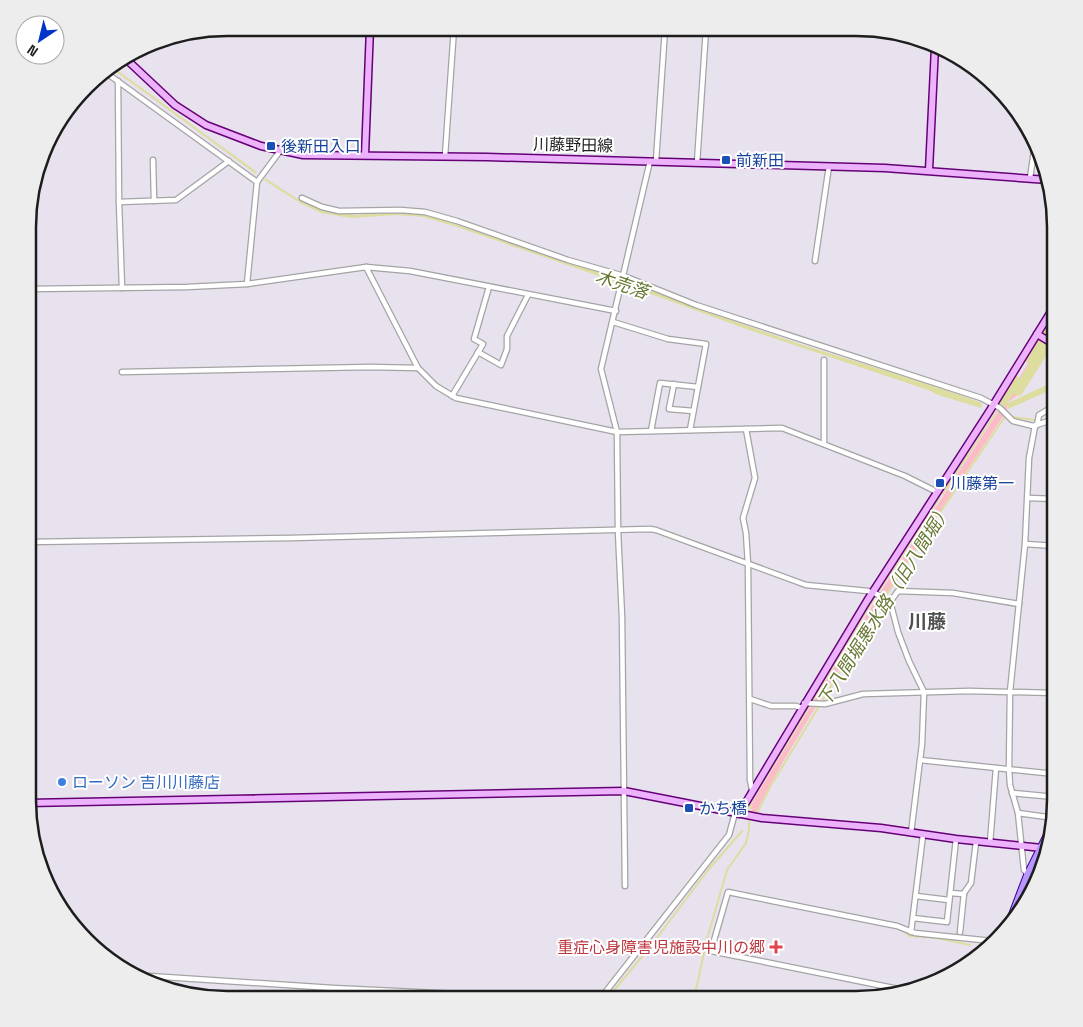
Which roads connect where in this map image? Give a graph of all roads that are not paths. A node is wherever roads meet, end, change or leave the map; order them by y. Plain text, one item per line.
1 (370, 36) edge
2 (453, 36) edge
3 (664, 36) edge
4 (706, 36) edge
5 (934, 53) edge
6 (130, 63) edge
7 (111, 76) edge
8 (118, 81) junction
9 (280, 151) junction
10 (366, 156) junction
11 (445, 156) junction
12 (1033, 157) edge
13 (153, 160) dead end
14 (229, 161) junction
15 (653, 161) junction
16 (697, 163) junction
17 (830, 166) junction
18 (929, 170) junction
19 (1030, 178) junction
20 (1040, 179) edge
21 (257, 182) junction
22 (302, 198) dead end
23 (154, 201) junction
24 (118, 202) junction
25 (815, 261) dead end
26 (366, 267) junction
27 (624, 276) junction
28 (247, 284) junction
29 (489, 287) junction
30 (122, 288) junction
31 (36, 289) edge
32 (528, 295) junction
33 (616, 311) junction
34 (1047, 318) edge
35 (613, 322) junction
36 (1037, 334) junction
37 (1047, 340) edge
38 (478, 352) junction
39 (824, 360) dead end
40 (418, 368) junction
41 (122, 372) dead end
42 (674, 384) junction
43 (698, 387) junction
44 (452, 396) junction
45 (997, 406) junction
46 (1047, 410) edge
47 (694, 412) junction
48 (1047, 422) edge
49 (1036, 426) junction
50 (746, 429) junction
51 (690, 430) junction
52 (617, 432) junction
53 (651, 432) junction
54 (824, 444) junction
55 (937, 492) junction
56 (1028, 498) junction
57 (1047, 499) edge
58 (618, 531) junction
59 (36, 542) edge
60 (1025, 544) junction
61 (1047, 545) edge
62 (748, 564) junction
63 (876, 594) junction
64 (890, 601) junction
65 (1019, 604) junction
66 (924, 692) junction
67 (1010, 692) junction
68 (1047, 693) edge
69 (750, 699) junction
70 (808, 705) junction
71 (920, 760) junction
72 (996, 768) junction
73 (1009, 769) junction
74 (1047, 773) edge
75 (752, 790) junction
76 (624, 791) junction
77 (1012, 793) junction
78 (1047, 796) edge
79 (36, 803) edge
80 (1018, 813) junction
81 (740, 814) junction
82 (1046, 817) edge
83 (911, 833) junction
84 (923, 835) junction
85 (956, 840) junction
86 (976, 842) junction
87 (990, 843) junction
88 (1023, 847) junction
89 (1040, 848) edge
90 (1039, 854) edge
91 (1028, 874) junction
92 (625, 886) dead end
93 (950, 893) junction
94 (964, 894) junction
95 (916, 896) junction
96 (949, 900) junction
97 (1018, 901) edge
98 (913, 918) junction
99 (911, 932) junction
100 (960, 932) dead end
101 (985, 940) edge
102 (155, 976) edge
103 (890, 987) edge
104 (394, 991) edge
105 (606, 991) edge

1 - 10 street
2 - 11 street
3 - 15 street
4 - 16 street
5 - 18 street
6 - 9 street, 川藤野田線
7 - 8 street
8 - 14 street
8 - 24 street
9 - 10 street, 川藤野田線
9 - 21 street
10 - 11 street, 川藤野田線
11 - 15 street, 川藤野田線
12 - 19 street
13 - 23 street
14 - 21 street
14 - 23 street
15 - 16 street, 川藤野田線
15 - 27 street
16 - 17 street, 川藤野田線
17 - 18 street, 川藤野田線
17 - 25 street
18 - 19 street, 川藤野田線
19 - 20 street, 川藤野田線
21 - 28 street
22 - 27 street
23 - 24 street
24 - 30 street
26 - 28 street
26 - 29 street
26 - 40 street
27 - 33 street
27 - 45 street
28 - 30 street
29 - 32 street
29 - 38 street
30 - 31 street
32 - 33 street
32 - 38 street
33 - 35 street
34 - 36 street
35 - 43 street
35 - 52 street
36 - 37 street
36 - 45 street
38 - 44 street
39 - 54 street
40 - 41 street
40 - 44 street
42 - 43 street
42 - 47 street
42 - 53 street
43 - 47 street
44 - 52 street
45 - 49 street
45 - 55 street
46 - 49 street
47 - 51 street
48 - 49 street
49 - 56 street
50 - 51 street
50 - 54 street
50 - 62 street
51 - 53 street
52 - 53 street
52 - 58 street
54 - 55 street
55 - 63 street
56 - 57 street
56 - 60 street
58 - 59 street
58 - 62 street
58 - 76 street
60 - 61 street
60 - 65 street
62 - 63 street
62 - 69 street
63 - 64 street
63 - 70 street
64 - 65 street
64 - 66 street
65 - 67 street
66 - 67 street
66 - 70 street
66 - 71 street
67 - 68 street
67 - 73 street
69 - 70 street
69 - 75 street
70 - 75 street
71 - 72 street
71 - 83 street
72 - 73 street
72 - 87 street
73 - 74 street
73 - 77 street
75 - 81 street
76 - 79 street
76 - 81 street
76 - 92 street
77 - 78 street
77 - 80 street
80 - 82 street
80 - 88 street
81 - 83 street
81 - 105 street
83 - 84 street
84 - 85 street
84 - 95 street
85 - 86 street
85 - 93 street
86 - 87 street
86 - 94 street
87 - 88 street
88 - 89 street
88 - 91 street
90 - 91 main road
91 - 97 main road
93 - 94 street
93 - 96 street
94 - 100 street
95 - 96 street
95 - 98 street
96 - 98 street
98 - 99 street
99 - 101 street
99 - 103 street
102 - 104 street

